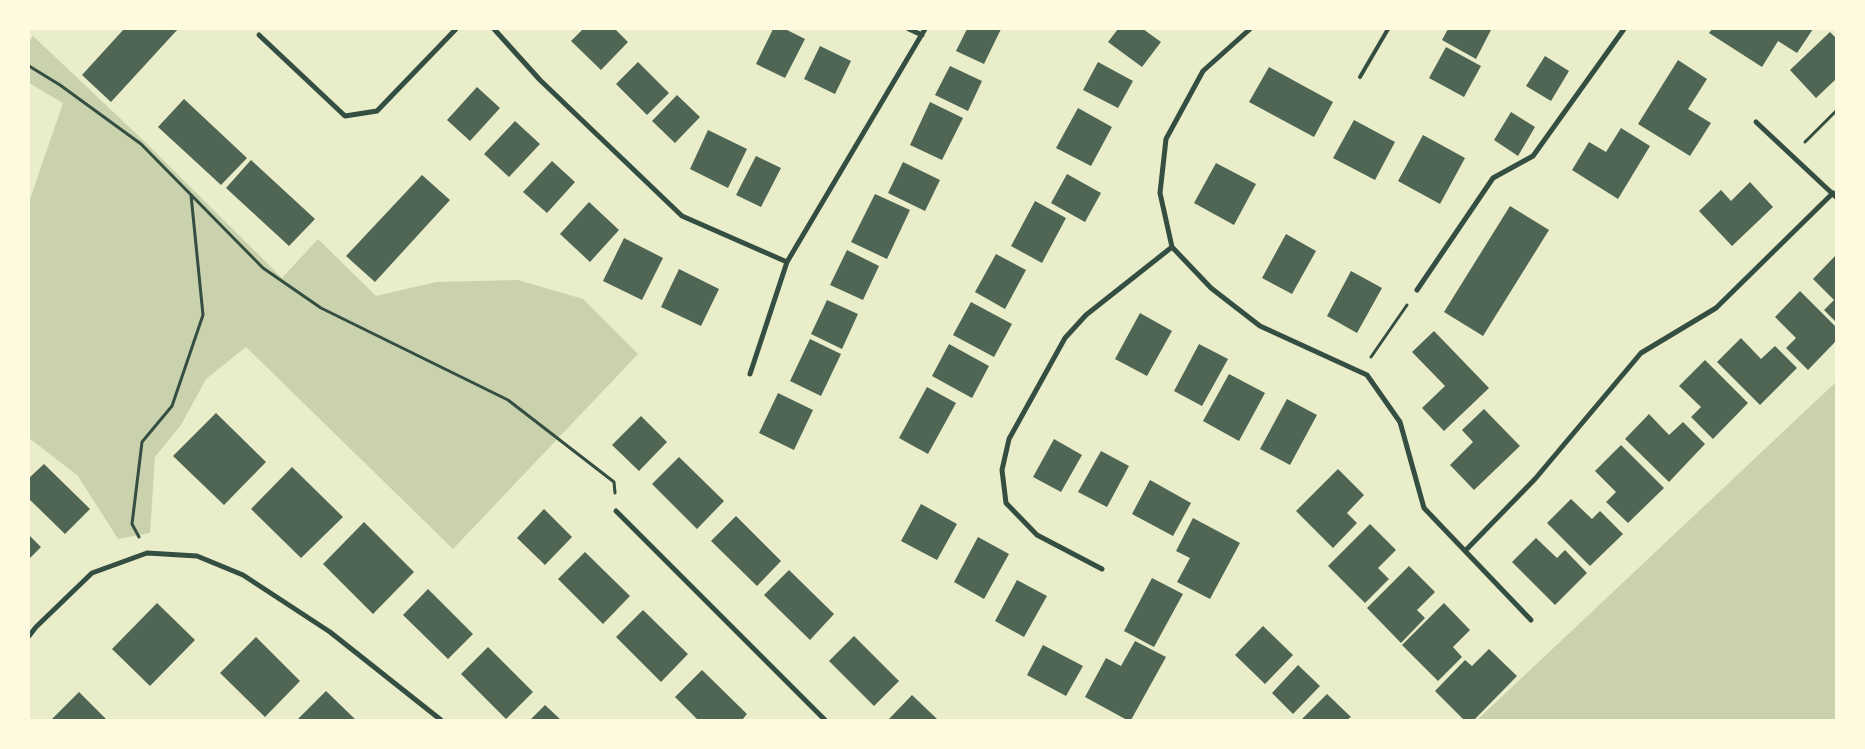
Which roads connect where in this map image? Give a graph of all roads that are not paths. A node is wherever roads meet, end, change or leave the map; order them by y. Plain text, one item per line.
1 (456, 29) edge
2 (494, 29) edge
3 (909, 29) edge
4 (925, 29) edge
5 (1250, 29) edge
6 (1388, 29) edge
7 (1624, 29) edge
8 (259, 35) dead end
9 (922, 35) junction
10 (1360, 77) dead end
11 (1756, 122) dead end
12 (1835, 195) edge
13 (1172, 247) junction
14 (788, 262) junction
15 (1417, 290) road end
16 (750, 374) dead end
17 (616, 511) road end
18 (1465, 552) junction
19 (1102, 569) dead end
20 (1532, 620) dead end
21 (29, 636) edge
22 (441, 720) edge
23 (825, 720) edge

1 - 8 street
2 - 14 street
3 - 9 street
4 - 9 street
5 - 13 street
6 - 10 lane
7 - 15 street
9 - 14 street
11 - 12 street
12 - 18 street
13 - 18 street
13 - 19 street
14 - 16 street
17 - 23 street
18 - 20 street
21 - 22 street

